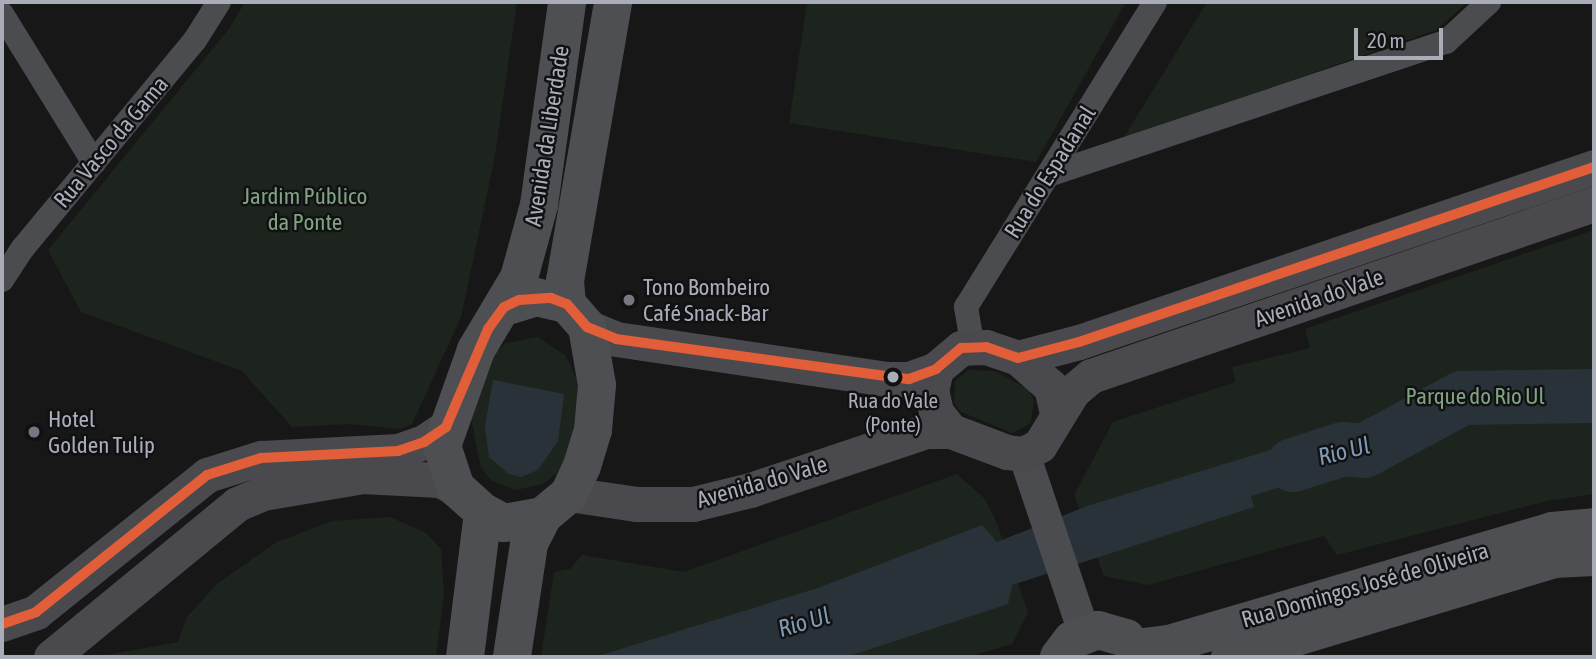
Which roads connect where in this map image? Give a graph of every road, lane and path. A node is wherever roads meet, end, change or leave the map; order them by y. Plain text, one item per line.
1 (219, 2) edge
2 (567, 2) edge
3 (613, 2) edge
4 (1155, 2) edge
5 (1489, 2) edge
6 (2, 14) edge
7 (94, 163) junction
8 (1594, 167) edge
9 (1048, 175) junction
10 (1594, 204) edge
11 (2, 281) edge
12 (504, 307) junction
13 (577, 315) junction
14 (973, 348) junction
15 (1018, 358) junction
16 (936, 369) junction
17 (1057, 413) junction
18 (446, 427) junction
19 (951, 431) junction
20 (1024, 454) junction
21 (469, 500) junction
22 (556, 505) junction
23 (1594, 527) edge
24 (1594, 556) edge
25 (2, 624) edge
26 (514, 640) edge
27 (1072, 645) edge
28 (1139, 653) edge
29 (51, 657) edge
30 (465, 657) edge
31 (1230, 657) edge

1 - 7 street, Rua Vasco da Gama
2 - 12 main road, Avenida da Liberdade
3 - 13 main road, Avenida da Liberdade
4 - 9 street, Rua do Espadanal
5 - 9 street
6 - 7 street
7 - 11 street, Rua Vasco da Gama
8 - 15 main road, Avenida do Vale
9 - 14 street, Rua do Espadanal
10 - 17 main road, Avenida do Vale
12 - 13 main road
12 - 18 main road, Avenida da Liberdade
13 - 16 main road
13 - 22 main road, Avenida da Liberdade
14 - 15 main road
14 - 16 main road
15 - 17 main road
16 - 19 main road
17 - 20 main road, Avenida do Vale
18 - 21 main road, Avenida da Liberdade
18 - 25 main road
19 - 20 main road, Avenida do Vale
19 - 22 main road, Avenida do Vale
20 - 27 street
21 - 22 main road
21 - 29 main road
21 - 30 main road, Avenida da Liberdade
22 - 26 main road, Avenida da Liberdade
23 - 28 main road, Rua Domingos José de Oliveira
24 - 31 main road, Rua Domingos José de Oliveira
27 - 28 main road, Rua Domingos José de Oliveira

